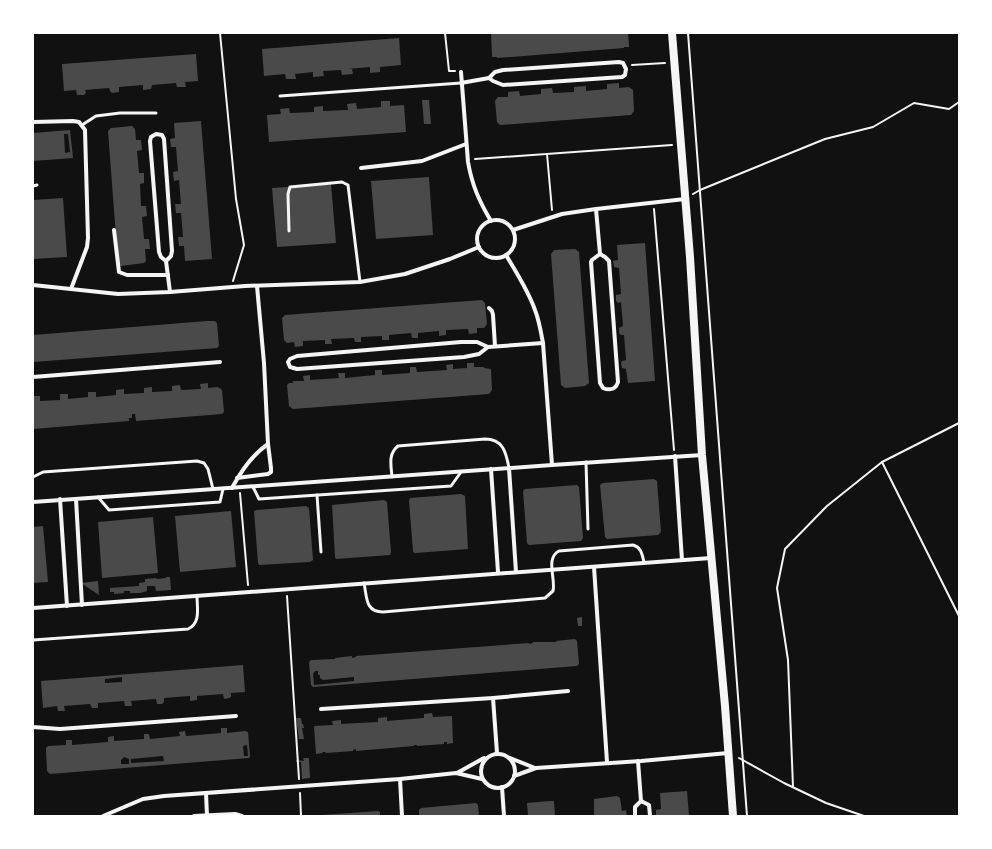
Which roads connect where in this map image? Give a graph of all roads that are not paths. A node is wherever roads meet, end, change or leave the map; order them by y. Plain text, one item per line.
1 (672, 33) edge
2 (461, 72) road end
3 (490, 78) junction
4 (461, 83) junction
5 (280, 96) dead end
6 (156, 113) dead end
7 (33, 122) edge
8 (82, 125) junction
9 (466, 144) junction
10 (361, 168) dead end
11 (685, 199) junction
12 (596, 209) junction
13 (491, 221) junction
14 (114, 230) dead end
15 (512, 230) junction
16 (289, 231) dead end
17 (479, 247) junction
18 (600, 254) junction
19 (506, 255) junction
20 (166, 261) junction
21 (168, 274) junction
22 (360, 282) junction
23 (33, 285) edge
24 (257, 286) junction
25 (71, 289) junction
26 (170, 292) junction
27 (489, 308) dead end
28 (543, 343) junction
29 (495, 346) junction
30 (488, 347) junction
31 (220, 362) dead end
32 (33, 377) edge
33 (268, 444) junction
34 (702, 455) junction
35 (675, 456) junction
36 (586, 462) junction
37 (552, 465) junction
38 (509, 468) junction
39 (491, 469) junction
40 (461, 472) junction
41 (33, 477) edge
42 (392, 477) junction
43 (238, 478) junction
44 (253, 487) junction
45 (232, 488) junction
46 (223, 489) junction
47 (213, 490) junction
48 (317, 495) junction
49 (98, 497) junction
50 (76, 499) junction
51 (60, 500) junction
52 (33, 502) edge
53 (588, 529) dead end
54 (321, 552) dead end
55 (711, 558) junction
56 (682, 560) junction
57 (644, 562) junction
58 (594, 567) junction
59 (551, 570) junction
60 (498, 572) junction
61 (516, 572) junction
62 (364, 583) junction
63 (196, 596) junction
64 (82, 605) junction
65 (67, 606) junction
66 (33, 608) edge
67 (33, 640) edge
68 (568, 691) dead end
69 (493, 698) junction
70 (321, 709) dead end
71 (236, 716) dead end
72 (33, 727) edge
73 (497, 753) junction
74 (729, 753) junction
75 (486, 757) junction
76 (510, 758) junction
77 (638, 761) junction
78 (607, 762) junction
79 (536, 768) junction
80 (456, 773) junction
81 (514, 776) junction
82 (400, 779) junction
83 (482, 779) junction
84 (502, 787) junction
85 (206, 793) junction
86 (641, 801) junction
87 (112, 815) edge
88 (104, 816) edge
89 (194, 816) edge
90 (207, 816) edge
91 (242, 816) edge
92 (402, 816) edge
93 (504, 816) edge
94 (636, 816) edge
95 (650, 816) edge
96 (733, 816) edge

1 - 11 main road
2 - 4 street
3 - 3 street
3 - 4 street
4 - 5 lane
4 - 9 street
6 - 8 lane
7 - 8 street
8 - 25 street
9 - 10 street
9 - 13 street
11 - 12 street
11 - 34 main road
12 - 15 street
12 - 18 street
13 - 15 street
13 - 17 street
14 - 21 street
15 - 19 street
16 - 22 lane
17 - 19 street
17 - 22 street
18 - 18 street
19 - 28 street
20 - 20 street
20 - 21 street
21 - 26 street
22 - 24 street
23 - 25 street
24 - 26 street
24 - 33 street
25 - 26 street
27 - 29 street
28 - 29 street
28 - 37 street
29 - 30 street
30 - 30 street
31 - 32 street
33 - 43 street
33 - 43 street
34 - 35 street
34 - 55 main road
35 - 36 street
35 - 56 street
36 - 37 street
36 - 53 lane
37 - 38 street
38 - 39 street
38 - 42 lane
38 - 61 street
39 - 40 street
39 - 60 street
40 - 42 street
40 - 48 lane
41 - 47 lane
42 - 44 street
43 - 45 street
44 - 45 street
44 - 48 lane
45 - 46 street
46 - 47 street
46 - 49 lane
47 - 49 street
48 - 54 lane
49 - 50 street
50 - 51 street
50 - 64 street
51 - 52 street
51 - 65 street
55 - 56 street
55 - 74 main road
56 - 57 street
57 - 58 street
57 - 59 lane
58 - 59 street
58 - 78 street
59 - 61 street
59 - 62 lane
60 - 61 street
60 - 62 street
62 - 63 street
63 - 64 street
63 - 67 lane
64 - 65 street
65 - 66 street
68 - 69 street
69 - 70 street
69 - 73 street
71 - 72 street
73 - 75 street
73 - 76 street
74 - 77 street
74 - 96 main road
75 - 80 street
75 - 83 street
76 - 79 street
76 - 81 street
77 - 78 street
77 - 86 street
78 - 79 street
79 - 81 street
80 - 82 street
80 - 83 street
81 - 84 street
82 - 85 street
82 - 92 street
83 - 84 street
84 - 93 street
85 - 87 street
85 - 90 street
86 - 94 street
86 - 95 street
87 - 88 street
89 - 90 street
90 - 91 street

